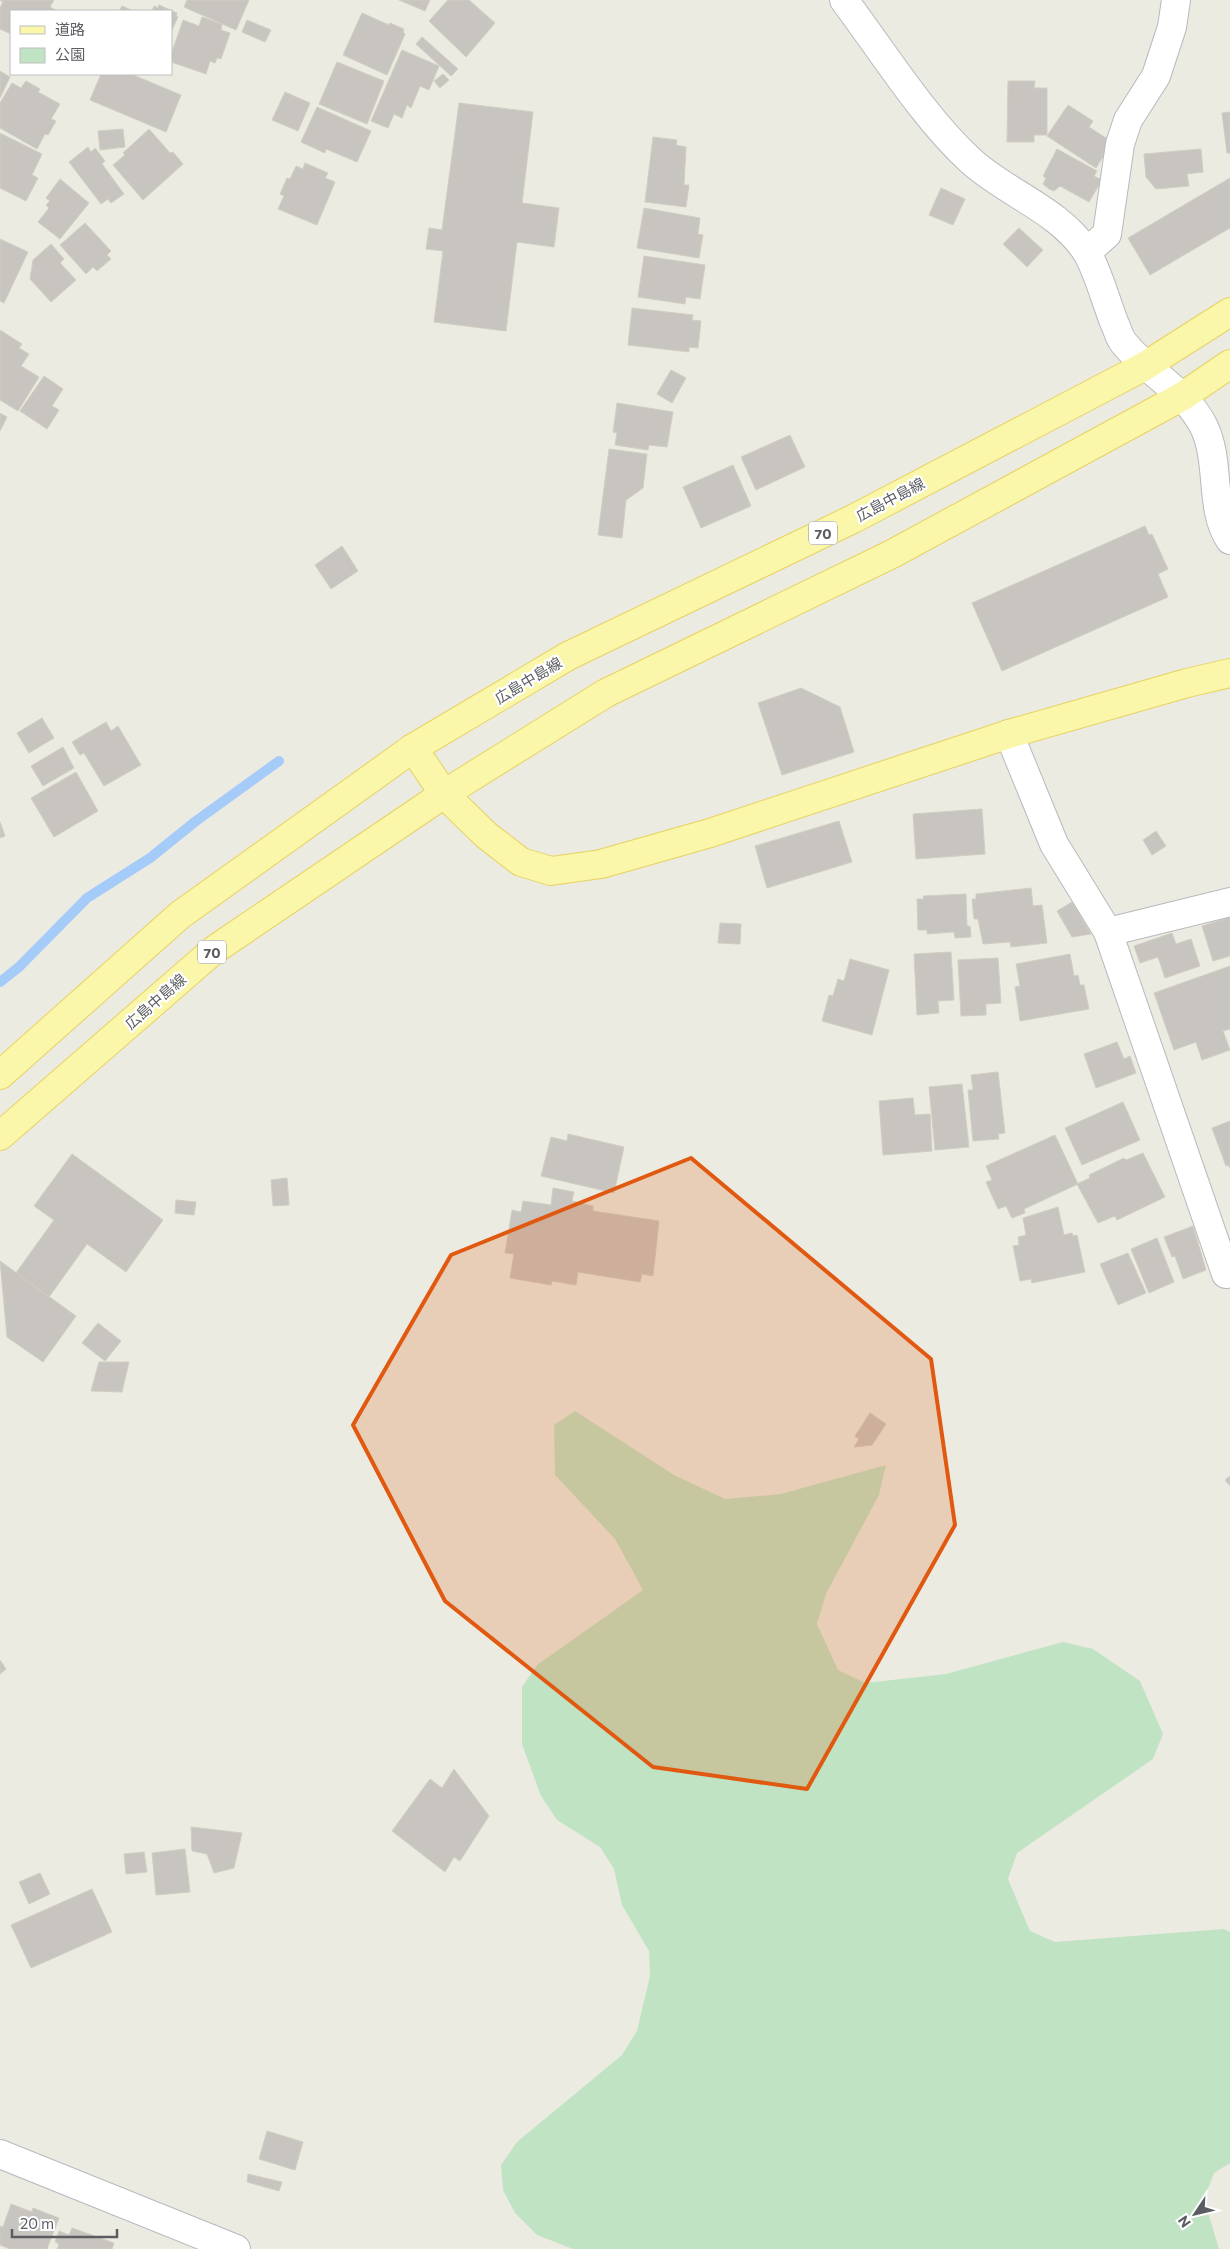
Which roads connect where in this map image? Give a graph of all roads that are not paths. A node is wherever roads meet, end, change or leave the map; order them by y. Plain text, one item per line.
1 (844, 0) edge
2 (1176, 0) edge
3 (1087, 252) junction
4 (1230, 312) edge
5 (1230, 364) edge
6 (1145, 366) junction
7 (1183, 396) junction
8 (1230, 540) edge
9 (1230, 673) edge
10 (1009, 734) junction
11 (413, 748) junction
12 (444, 794) junction
13 (1230, 902) edge
14 (1108, 932) junction
15 (0, 1075) edge
16 (0, 1136) edge
17 (1226, 1274) dead end
18 (0, 2154) edge
19 (236, 2249) edge

1 - 3 street
2 - 3 street
3 - 6 street
4 - 6 main road, 広島中島線 / 70
5 - 7 main road, 広島中島線 / 70
6 - 7 street
6 - 11 main road, 広島中島線 / 70
7 - 8 street
7 - 12 main road, 広島中島線 / 70
9 - 10 main road
10 - 12 main road
10 - 14 street
11 - 12 main road
11 - 15 main road, 広島中島線 / 70
12 - 16 main road, 広島中島線 / 70
13 - 14 street
14 - 17 street
18 - 19 street

